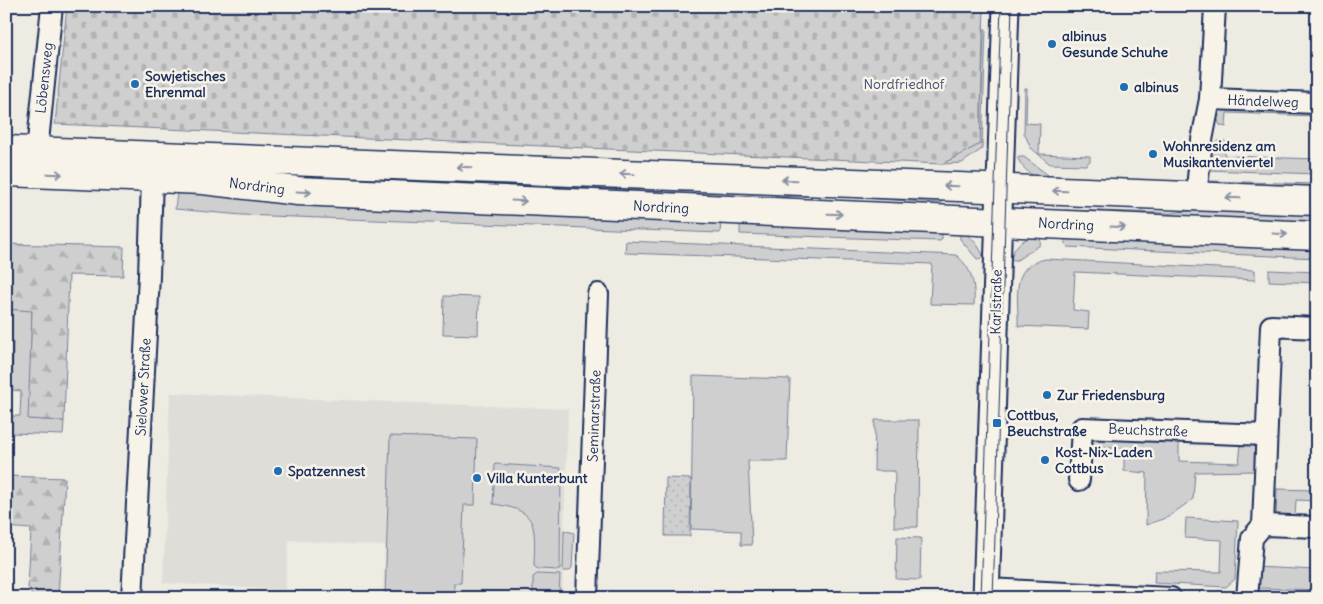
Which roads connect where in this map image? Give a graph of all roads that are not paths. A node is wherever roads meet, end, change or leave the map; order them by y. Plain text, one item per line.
1 (52, 6) edge
2 (1006, 6) edge
3 (1215, 6) edge
4 (1210, 100) junction
5 (1317, 104) edge
6 (6, 150) edge
7 (37, 151) junction
8 (6, 172) edge
9 (152, 177) junction
10 (1000, 188) junction
11 (1196, 197) junction
12 (1317, 201) edge
13 (999, 221) junction
14 (1317, 236) edge
15 (598, 294) dead end
16 (1317, 328) edge
17 (1266, 435) junction
18 (1079, 480) dead end
19 (1263, 525) junction
20 (1317, 527) edge
21 (986, 593) edge
22 (132, 598) edge
23 (588, 598) edge
24 (1171, 598) edge
25 (1247, 598) edge

1 - 7 street, Löbensweg
2 - 10 street, Karlstraße
3 - 4 street, Händelweg
4 - 5 street, Händelweg
4 - 11 street, Händelweg
6 - 7 main road, Nordring
10 -> 7 main road, Nordring
8 -> 9 main road, Nordring
9 -> 13 main road, Nordring
9 - 22 street, Sielower Straße
11 -> 10 main road, Nordring
10 - 13 street, Karlstraße
12 -> 11 main road, Nordring
13 -> 14 main road, Nordring
13 - 21 street, Karlstraße
15 - 23 street, Seminarstraße
16 - 17 street
17 - 18 street, Beuchstraße
17 - 19 street
19 - 20 street
19 - 25 street
21 - 24 street

